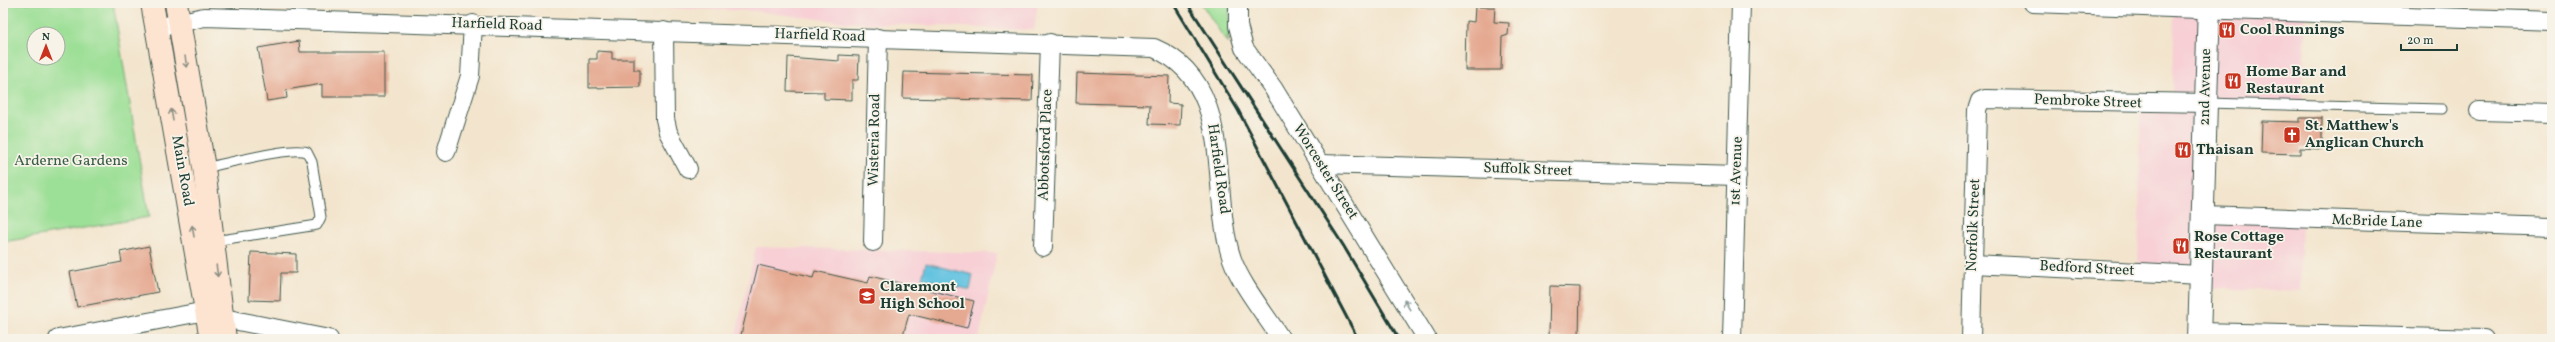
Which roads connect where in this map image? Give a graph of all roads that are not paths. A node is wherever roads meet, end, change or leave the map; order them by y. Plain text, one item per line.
1 (152, 3) edge
2 (1238, 3) edge
3 (1742, 3) edge
4 (2033, 3) edge
5 (2209, 6) edge
6 (178, 13) edge
7 (2552, 21) edge
8 (473, 24) junction
9 (157, 27) junction
10 (664, 31) junction
11 (878, 38) junction
12 (1050, 43) junction
13 (2207, 103) junction
14 (2442, 109) dead end
15 (1977, 110) joint
16 (2479, 111) dead end
17 (2552, 113) edge
18 (446, 152) dead end
19 (1320, 164) junction
20 (204, 168) junction
21 (688, 169) dead end
22 (1737, 176) junction
23 (2203, 215) junction
24 (2552, 228) edge
25 (214, 241) junction
26 (873, 242) dead end
27 (1043, 247) dead end
28 (1973, 264) junction
29 (2201, 275) junction
30 (214, 314) junction
31 (2200, 335) edge
32 (58, 339) edge
33 (211, 339) edge
34 (225, 339) edge
35 (329, 339) edge
36 (1281, 339) edge
37 (1427, 339) edge
38 (1732, 339) edge
39 (1971, 339) edge
40 (2484, 339) edge

1 - 9 main road, Main Road
2 - 19 street, Worcester Street
3 - 22 street, 1st Avenue
4 - 5 street
5 - 7 street
5 - 13 street, 2nd Avenue
6 - 8 street, Harfield Road
6 - 9 street, Harfield Road
6 -> 20 main road, Main Road
8 - 10 street, Harfield Road
8 - 18 street
30 -> 9 main road, Main Road
10 - 11 street, Harfield Road
10 - 21 street
11 - 12 street, Harfield Road
11 - 26 street, Wisteria Road
12 - 27 street, Abbotsford Place
12 - 36 street, Harfield Road
13 - 14 lane
13 - 15 street, Pembroke Street
13 - 23 street, 2nd Avenue
15 - 28 street, Norfolk Street
16 - 17 street
19 - 22 street, Suffolk Street
37 -> 19 street, Worcester Street
20 - 25 main road, Main Road
20 - 25 lane
22 - 38 street, 1st Avenue
23 - 24 street, McBride Lane
23 - 29 street, 2nd Avenue
25 -> 30 main road, Main Road
28 - 29 street, Bedford Street
28 - 39 street, Norfolk Street
29 - 31 street, 2nd Avenue
30 - 32 street
30 - 33 main road, Main Road
30 - 34 main road, Main Road
30 - 35 street
31 - 40 street

